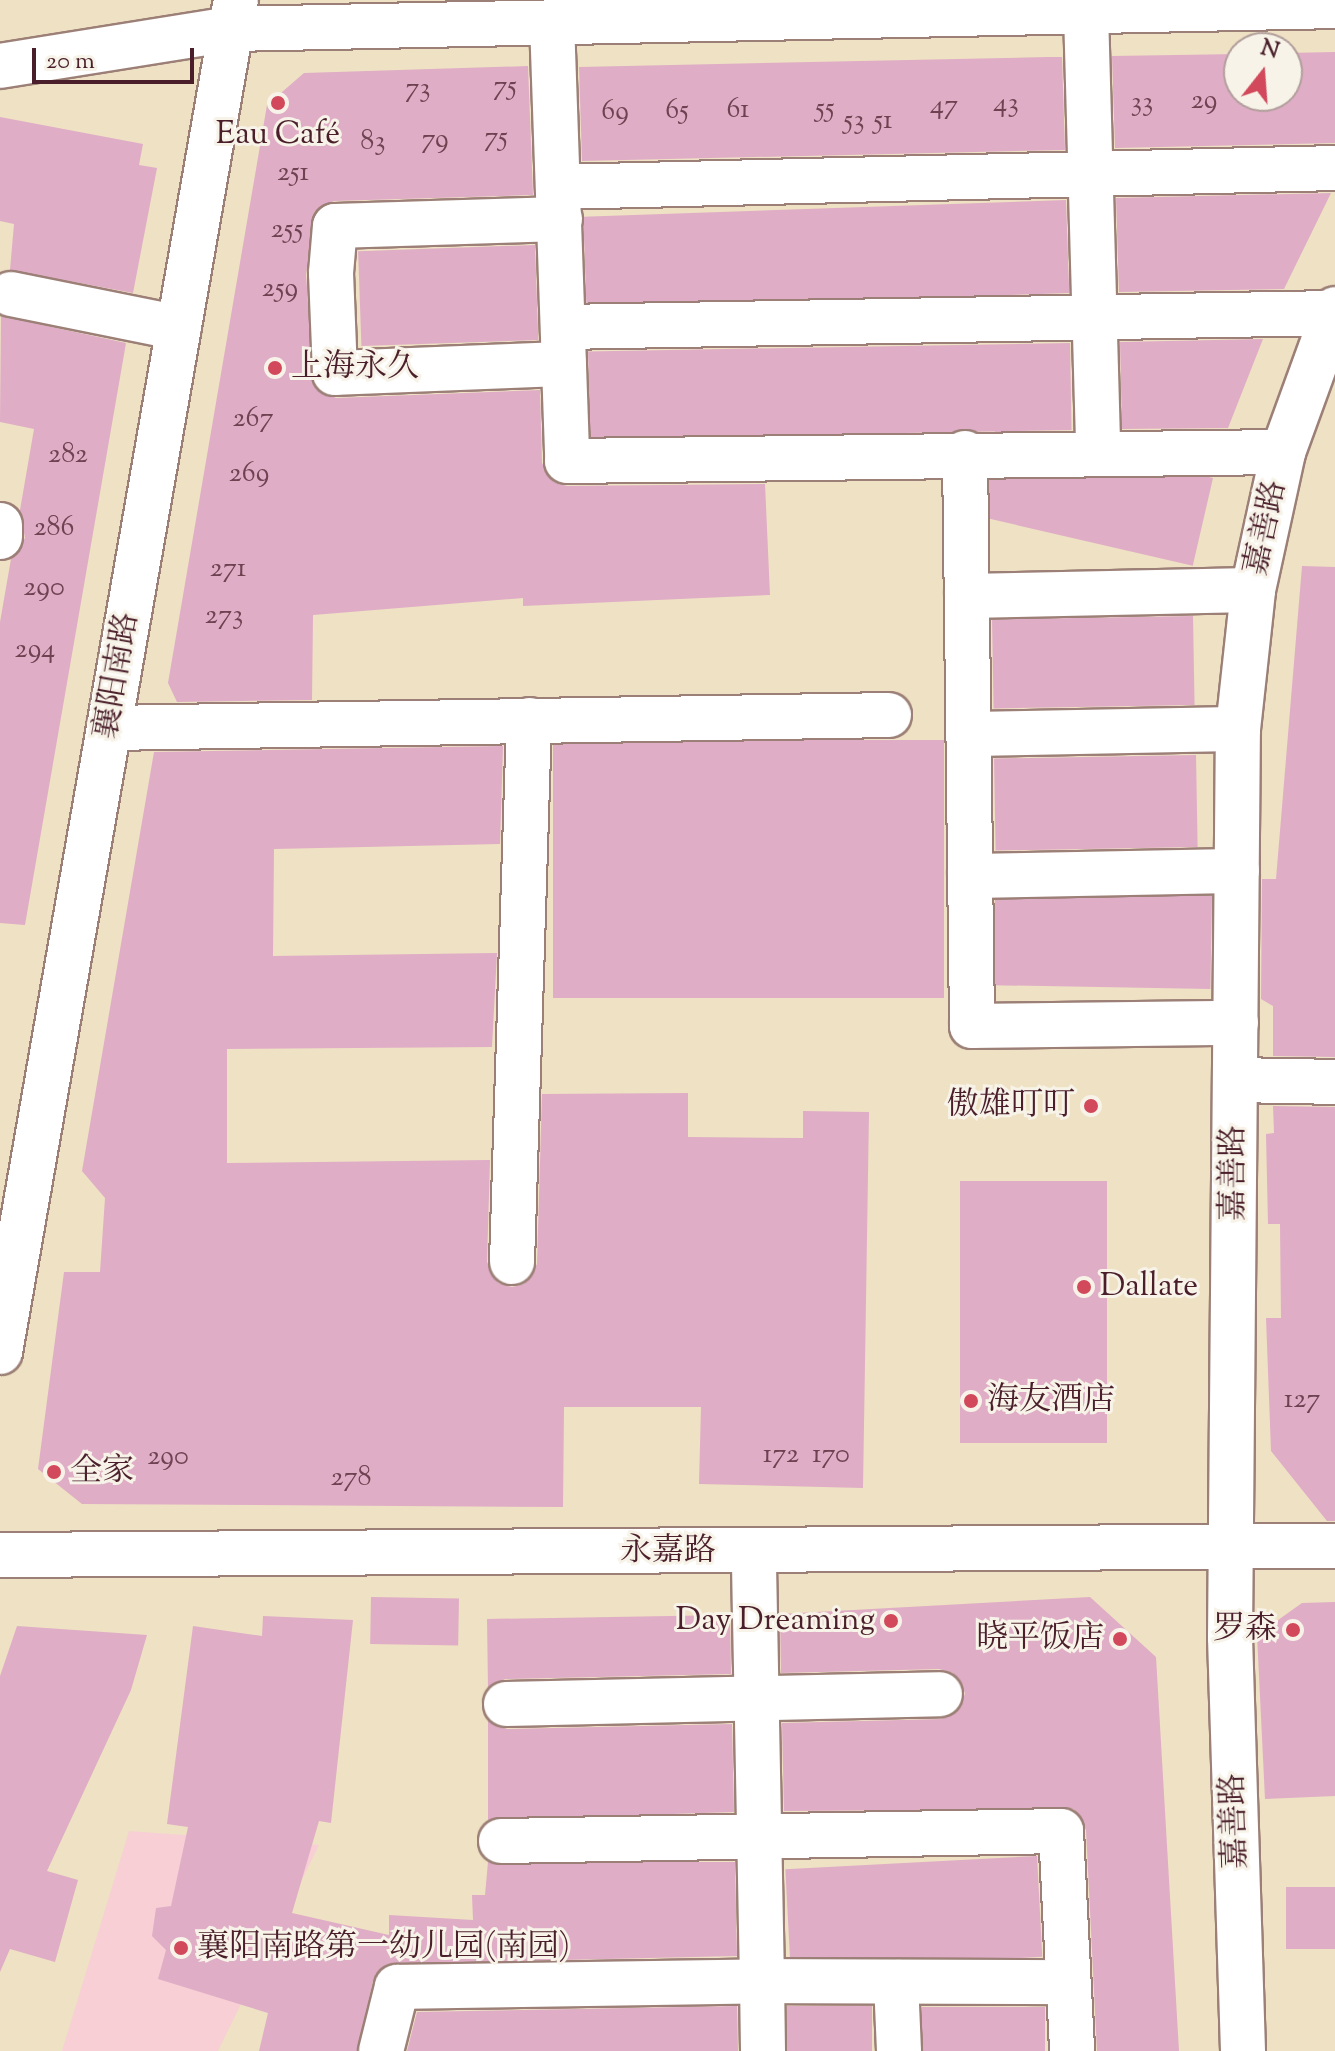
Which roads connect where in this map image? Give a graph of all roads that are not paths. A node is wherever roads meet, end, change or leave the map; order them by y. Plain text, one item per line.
1 (1335, 6) edge
2 (1086, 12) junction
3 (233, 14) edge
4 (552, 22) junction
5 (0, 66) edge
6 (1335, 168) edge
7 (1090, 173) junction
8 (560, 203) junction
9 (11, 294) dead end
10 (1334, 311) edge
11 (1094, 315) junction
12 (179, 328) junction
13 (564, 346) junction
14 (1098, 450) junction
15 (1283, 452) junction
16 (965, 453) junction
17 (0, 525) edge
18 (0, 537) edge
19 (1253, 590) junction
20 (967, 596) junction
21 (889, 715) dead end
22 (529, 720) junction
23 (109, 728) junction
24 (1238, 729) junction
25 (969, 734) junction
26 (1237, 871) junction
27 (970, 876) junction
28 (1236, 1023) junction
29 (1235, 1080) junction
30 (1335, 1082) edge
31 (512, 1262) dead end
32 (0, 1352) edge
33 (1335, 1546) edge
34 (1233, 1548) junction
35 (754, 1552) junction
36 (0, 1555) edge
37 (940, 1694) dead end
38 (758, 1697) junction
39 (506, 1704) dead end
40 (761, 1839) junction
41 (501, 1841) dead end
42 (762, 1981) junction
43 (896, 1982) junction
44 (1068, 1982) junction
45 (381, 2051) edge
46 (763, 2051) edge
47 (899, 2051) edge
48 (1072, 2051) edge
49 (1243, 2051) edge

1 - 2 street
2 - 4 street
2 - 7 street
3 - 4 street
3 - 5 street
3 - 12 street, 襄阳南路
4 - 8 street
6 - 7 street
7 - 8 street
7 - 11 street
8 - 13 street
8 - 13 street
9 - 12 street
10 - 11 street
10 - 15 street, 嘉善路
11 - 13 street
11 - 14 street
12 - 23 street, 襄阳南路
13 - 16 street
14 - 15 street
14 - 16 street
15 - 19 street, 嘉善路
16 - 20 street
17 - 18 street
19 - 20 street
19 - 24 street, 嘉善路
20 - 25 street
21 - 22 street
22 - 23 street
22 - 31 street
23 - 32 street, 襄阳南路
24 - 25 street
24 - 26 street, 嘉善路
25 - 27 street
26 - 27 street
26 - 28 street, 嘉善路
27 - 28 street
28 - 29 street, 嘉善路
29 - 30 street
29 - 34 street, 嘉善路
33 - 34 street, 永嘉路
34 - 35 street, 永嘉路
34 - 49 street, 嘉善路
35 - 36 street, 永嘉路
35 - 38 street
37 - 38 street
38 - 39 street
38 - 40 street
40 - 41 street
40 - 42 street
40 - 44 street
42 - 43 street
42 - 45 street
42 - 46 street
43 - 44 street
43 - 47 street
44 - 48 street

